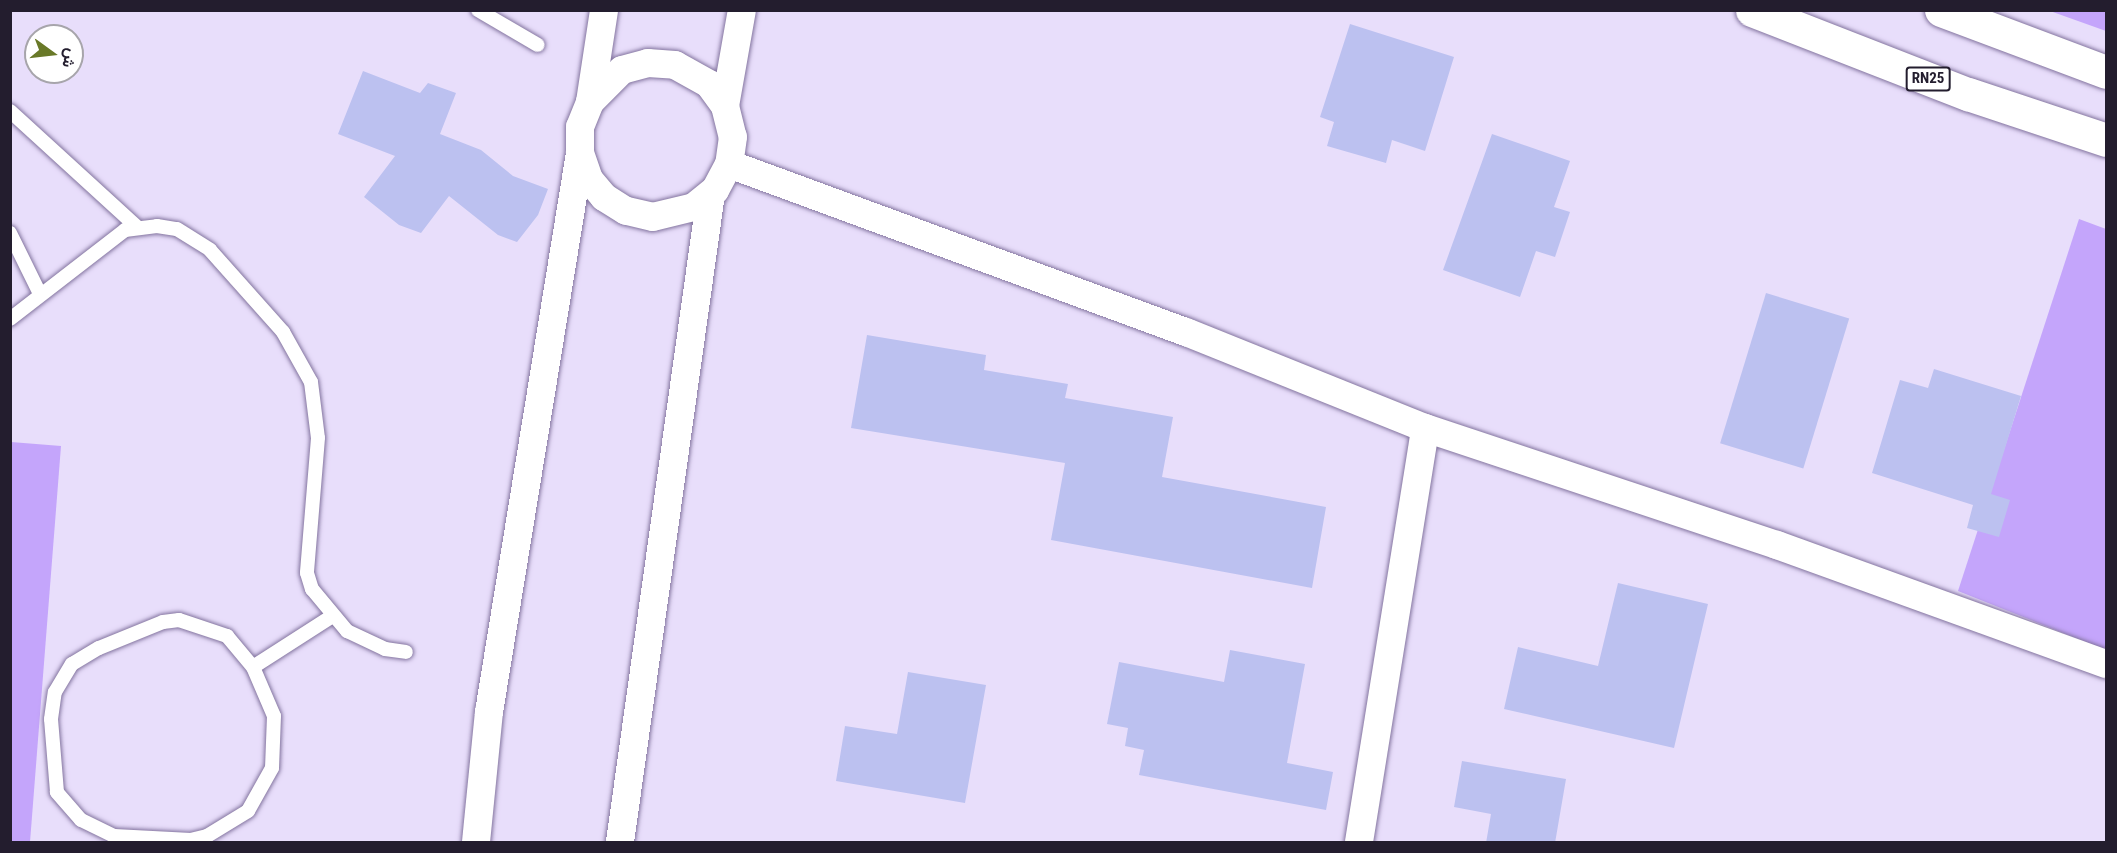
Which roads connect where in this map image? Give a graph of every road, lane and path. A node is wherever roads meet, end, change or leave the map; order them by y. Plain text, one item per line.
1 (478, 10) edge
2 (604, 10) edge
3 (742, 10) edge
4 (1752, 10) edge
5 (1941, 10) edge
6 (538, 45) dead end
7 (2106, 72) edge
8 (590, 102) junction
9 (725, 106) junction
10 (10, 111) edge
11 (2106, 140) edge
12 (580, 153) junction
13 (729, 164) junction
14 (711, 194) junction
15 (137, 227) junction
16 (10, 233) edge
17 (40, 294) junction
18 (10, 319) edge
19 (1425, 428) junction
20 (331, 617) junction
21 (406, 652) dead end
22 (2106, 664) edge
23 (253, 667) junction
24 (476, 843) edge
25 (620, 843) edge
26 (1359, 843) edge

1 - 6 lane
2 - 8 street
3 - 9 street
4 - 11 main road, RN25
5 - 7 main road
8 - 9 street
8 - 12 street
9 - 13 street
10 - 15 lane
12 - 14 street
12 - 24 street
13 - 14 street
13 - 19 street
14 - 25 street
15 - 17 lane
15 - 20 lane
16 - 17 lane
17 - 18 lane
19 - 22 street
19 - 26 street
20 - 21 lane
20 - 23 lane
23 - 23 lane

